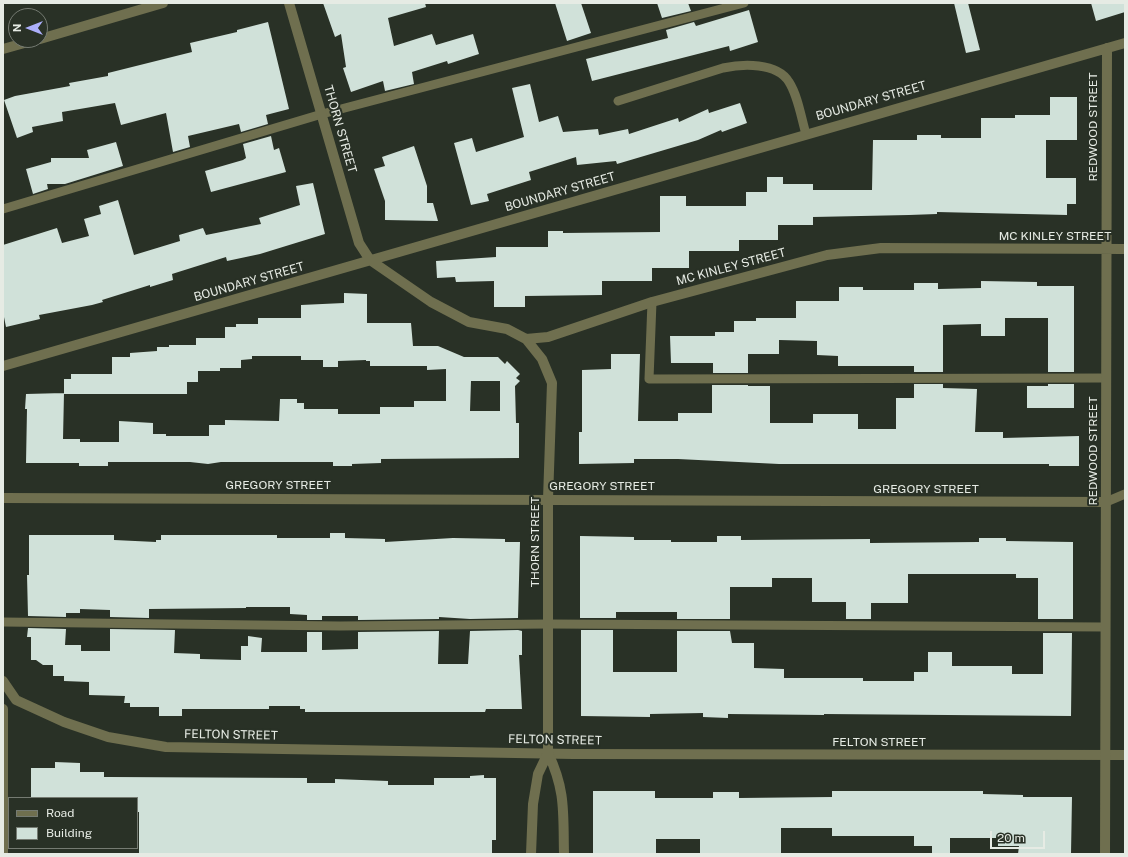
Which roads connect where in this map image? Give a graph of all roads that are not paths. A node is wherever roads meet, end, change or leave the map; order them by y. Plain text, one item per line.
1 (163, 3) edge
2 (289, 3) edge
3 (744, 3) edge
4 (48, 36) edge
5 (1125, 43) edge
6 (1107, 48) junction
7 (618, 101) dead end
8 (322, 114) junction
9 (806, 134) junction
10 (3, 209) edge
11 (1106, 249) junction
12 (1125, 249) edge
13 (370, 260) junction
14 (652, 302) junction
15 (526, 340) junction
16 (3, 366) edge
17 (1106, 378) junction
18 (1125, 494) edge
19 (3, 498) edge
20 (548, 499) junction
21 (1106, 502) junction
22 (3, 622) edge
23 (548, 624) junction
24 (1105, 627) junction
25 (3, 681) edge
26 (3, 709) edge
27 (548, 753) junction
28 (1125, 755) edge
29 (1104, 756) junction
30 (3, 808) edge
31 (3, 854) edge
32 (531, 854) edge
33 (564, 854) edge
34 (1104, 854) edge

1 - 4 street
2 - 8 street, THORN STREET
3 - 8 lane
5 - 6 street, BOUNDARY STREET
6 - 9 street, BOUNDARY STREET
6 - 11 street, REDWOOD STREET
7 - 9 lane
8 - 10 lane
8 - 13 street, THORN STREET
9 - 13 street, BOUNDARY STREET
11 - 12 street, MC KINLEY STREET
11 - 14 street, MC KINLEY STREET
11 - 17 street, REDWOOD STREET
13 - 15 street
13 - 16 street, BOUNDARY STREET
14 - 15 street, MC KINLEY STREET
14 - 17 lane
15 - 20 street, THORN STREET
17 - 21 street, REDWOOD STREET
18 - 21 lane
19 - 20 street, GREGORY STREET
20 - 21 street, GREGORY STREET
20 - 23 street, THORN STREET
21 - 24 street, REDWOOD STREET
22 - 23 lane
23 - 24 lane
23 - 27 street, THORN STREET
24 - 29 street, REDWOOD STREET
25 - 27 street, FELTON STREET
26 - 30 street
27 - 29 street, FELTON STREET
27 - 32 street, THORN STREET
27 - 33 street, THORN STREET
28 - 29 street, FELTON STREET
29 - 34 street, REDWOOD STREET
30 - 31 street

